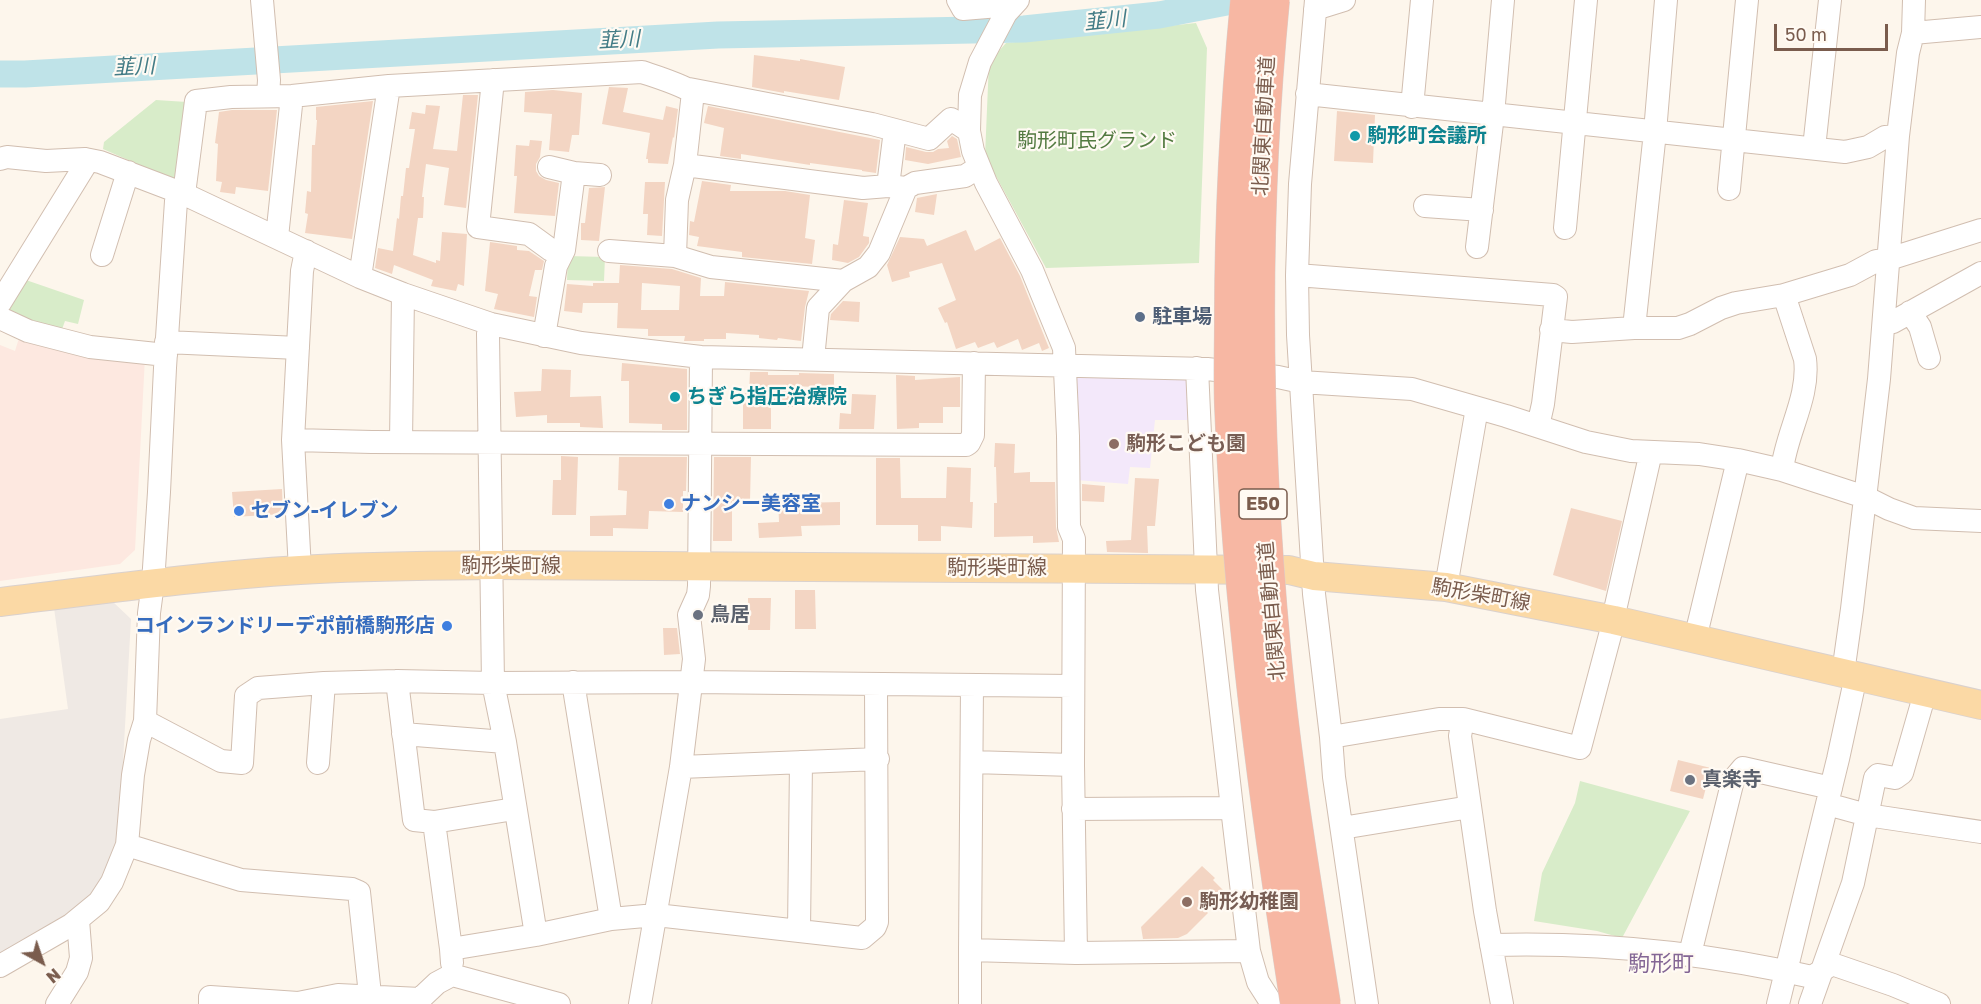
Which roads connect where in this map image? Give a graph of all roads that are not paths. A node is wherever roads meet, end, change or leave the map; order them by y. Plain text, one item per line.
1 (262, 0) edge
2 (958, 0) edge
3 (1247, 0) edge
4 (1274, 0) edge
5 (1344, 0) edge
6 (1422, 0) edge
7 (1503, 0) edge
8 (1586, 0) edge
9 (1666, 0) edge
10 (1747, 0) edge
11 (1830, 0) edge
12 (1914, 0) edge
13 (1316, 4) edge
14 (1012, 6) edge
15 (1981, 27) edge
16 (1913, 33) junction
17 (493, 80) junction
18 (389, 86) junction
19 (268, 88) junction
20 (689, 89) junction
21 (1307, 94) junction
22 (292, 96) junction
23 (1412, 107) junction
24 (1493, 115) junction
25 (1576, 123) junction
26 (895, 130) junction
27 (969, 131) junction
28 (1655, 132) junction
29 (1898, 136) junction
30 (1734, 139) junction
31 (1814, 148) junction
32 (2, 156) edge
33 (85, 159) junction
34 (684, 165) junction
35 (549, 167) dead end
36 (979, 167) junction
37 (128, 172) junction
38 (574, 173) junction
39 (600, 176) dead end
40 (897, 187) junction
41 (1729, 189) dead end
42 (184, 194) junction
43 (1425, 206) dead end
44 (1482, 210) junction
45 (1565, 228) dead end
46 (1981, 230) edge
47 (277, 237) junction
48 (1477, 247) dead end
49 (564, 250) junction
50 (306, 251) junction
51 (609, 251) dead end
52 (102, 255) dead end
53 (675, 256) junction
54 (1889, 259) junction
55 (1981, 273) edge
56 (1297, 275) junction
57 (360, 277) junction
58 (843, 280) junction
59 (403, 294) junction
60 (1784, 295) junction
61 (0, 303) edge
62 (1910, 312) junction
63 (0, 318) edge
64 (491, 324) junction
65 (1884, 324) junction
66 (1634, 328) junction
67 (1551, 330) junction
68 (543, 336) junction
69 (166, 348) junction
70 (298, 348) junction
71 (701, 357) junction
72 (1929, 358) dead end
73 (813, 359) junction
74 (974, 363) junction
75 (1066, 365) junction
76 (1197, 369) junction
77 (1300, 382) junction
78 (1477, 408) junction
79 (1538, 426) junction
80 (294, 440) junction
81 (401, 442) junction
82 (490, 442) junction
83 (700, 444) junction
84 (1651, 452) junction
85 (1738, 460) junction
86 (1782, 470) junction
87 (1864, 497) junction
88 (1981, 521) edge
89 (492, 565) junction
90 (699, 566) junction
91 (1072, 568) junction
92 (1206, 569) junction
93 (300, 570) junction
94 (1314, 576) junction
95 (153, 583) junction
96 (1446, 587) junction
97 (0, 602) edge
98 (1614, 620) junction
99 (1695, 639) junction
100 (1849, 675) junction
101 (397, 681) junction
102 (573, 682) junction
103 (692, 682) junction
104 (324, 683) junction
105 (493, 683) junction
106 (876, 685) junction
107 (972, 685) junction
108 (1073, 686) junction
109 (1925, 693) junction
110 (1981, 705) edge
111 (1463, 719) junction
112 (145, 721) junction
113 (403, 734) junction
114 (1331, 737) junction
115 (505, 742) junction
116 (878, 759) junction
117 (801, 762) junction
118 (972, 762) junction
119 (318, 763) dead end
120 (1073, 765) junction
121 (681, 767) junction
122 (1829, 796) junction
123 (1470, 807) junction
124 (1232, 808) junction
125 (514, 809) junction
126 (1073, 809) junction
127 (1866, 815) junction
128 (434, 822) junction
129 (1342, 828) junction
130 (1981, 832) edge
131 (128, 845) junction
132 (656, 915) junction
133 (611, 919) junction
134 (78, 920) junction
135 (799, 931) junction
136 (536, 935) junction
137 (1491, 945) junction
138 (451, 949) junction
139 (970, 950) junction
140 (1249, 951) junction
141 (1076, 953) junction
142 (1690, 954) junction
143 (0, 966) edge
144 (1786, 971) junction
145 (1822, 971) junction
146 (452, 975) junction
147 (371, 1000) edge
148 (57, 1004) edge
149 (210, 1004) edge
150 (558, 1004) edge
151 (640, 1004) edge
152 (970, 1004) edge
153 (1272, 1004) edge
154 (1297, 1004) edge
155 (1324, 1004) edge
156 (1367, 1004) edge
157 (1502, 1004) edge
158 (1778, 1004) edge
159 (1810, 1004) edge
160 (1939, 1004) edge

1 - 19 street
2 - 14 street
3 - 154 highway, 北関東自動車道 / E50, bridge
4 - 155 highway, 北関東自動車道 / E50, bridge
5 - 13 street
6 - 23 street
7 - 24 street
8 - 25 street
9 - 28 street
10 - 30 street
11 - 31 street
12 - 16 street
13 - 21 street
14 - 27 street
15 - 16 street
16 - 29 street
17 - 18 street
17 - 20 street
17 - 49 street
18 - 22 street
18 - 57 street
19 - 22 street
19 - 42 street
20 - 26 street
20 - 34 street
21 - 23 street
21 - 56 street
22 - 47 street
23 - 24 street
24 - 25 street
24 - 44 street
25 - 28 street
25 - 45 street
26 - 27 street
26 - 40 street
27 - 36 street
28 - 30 street
28 - 66 street
29 - 31 street
29 - 54 street
30 - 31 street
30 - 41 street
32 - 33 street
33 - 37 street
33 - 61 street
34 - 40 street
34 - 53 street
35 - 38 street
36 - 40 street
36 - 75 street
37 - 42 street
37 - 52 street
38 - 39 street
38 - 49 street
40 - 58 street
42 - 47 street
42 - 69 street
43 - 44 street
44 - 48 street
46 - 54 street
47 - 50 street
49 - 68 street
50 - 57 street
50 - 70 street
51 - 53 street
53 - 58 street
54 - 60 street
54 - 65 street
55 - 62 street
56 - 67 street
56 - 77 street
57 - 59 street
58 - 73 street
59 - 64 street
59 - 81 street
60 - 66 street
60 - 86 street
62 - 65 street
62 - 72 street
63 - 69 street
64 - 68 street
64 - 82 street
65 - 87 street
66 - 67 street
67 - 79 street
68 - 71 street
69 - 70 street
69 - 95 street
70 - 80 street
71 - 73 street
71 - 83 street
73 - 74 street
74 - 75 street
74 - 83 street
75 - 76 street
75 - 91 street
76 - 77 street
76 - 92 street
77 - 78 street
77 - 94 street
78 - 79 street
78 - 96 street
79 - 84 street
80 - 81 street
80 - 93 street
81 - 82 street
82 - 83 street
82 - 89 street
83 - 90 street
84 - 85 street
84 - 98 street
85 - 86 street
85 - 99 street
86 - 87 street
87 - 88 street
87 - 100 street
89 - 90 main road, 駒形柴町線
89 - 93 main road, 駒形柴町線
89 - 105 street
90 - 91 main road, 駒形柴町線
90 - 103 street
91 - 92 main road, 駒形柴町線
91 - 108 street
92 - 94 main road, 駒形柴町線
92 - 124 street
93 - 95 main road, 駒形柴町線
94 - 96 main road, 駒形柴町線
94 - 114 street
95 - 97 main road, 駒形柴町線
95 - 112 street
96 - 98 main road, 駒形柴町線
98 - 99 main road, 駒形柴町線
98 - 111 street
99 - 100 main road, 駒形柴町線
100 - 109 main road, 駒形柴町線
100 - 122 street
101 - 104 street
101 - 105 street
101 - 113 street
102 - 103 street
102 - 105 street
102 - 133 street
103 - 106 street
103 - 121 street
104 - 112 street
104 - 119 street
105 - 115 street
106 - 107 street
106 - 116 street
107 - 108 street
107 - 118 street
108 - 120 street
109 - 110 main road, 駒形柴町線
109 - 127 street
111 - 114 street
111 - 123 street
112 - 131 street
113 - 115 street
113 - 128 street
114 - 129 street
115 - 125 street
116 - 117 street
116 - 135 street
117 - 121 street
117 - 135 street
118 - 120 street
118 - 139 street
120 - 126 street
121 - 132 street
122 - 127 street
122 - 142 street
122 - 144 street
123 - 129 street
123 - 137 street
124 - 126 street
124 - 140 street
125 - 128 street
125 - 136 street
126 - 141 street
127 - 130 street
127 - 145 street
128 - 138 street
129 - 156 street
131 - 134 street
131 - 147 street
132 - 133 street
132 - 135 street
132 - 151 street
133 - 136 street
134 - 143 street
134 - 148 street
136 - 138 street
137 - 142 street
137 - 157 street
138 - 146 street
139 - 141 street
139 - 152 street
140 - 141 street
140 - 153 street
142 - 144 street
144 - 145 street
144 - 158 street
145 - 159 street
145 - 160 street
146 - 147 street
146 - 150 street
147 - 149 street

